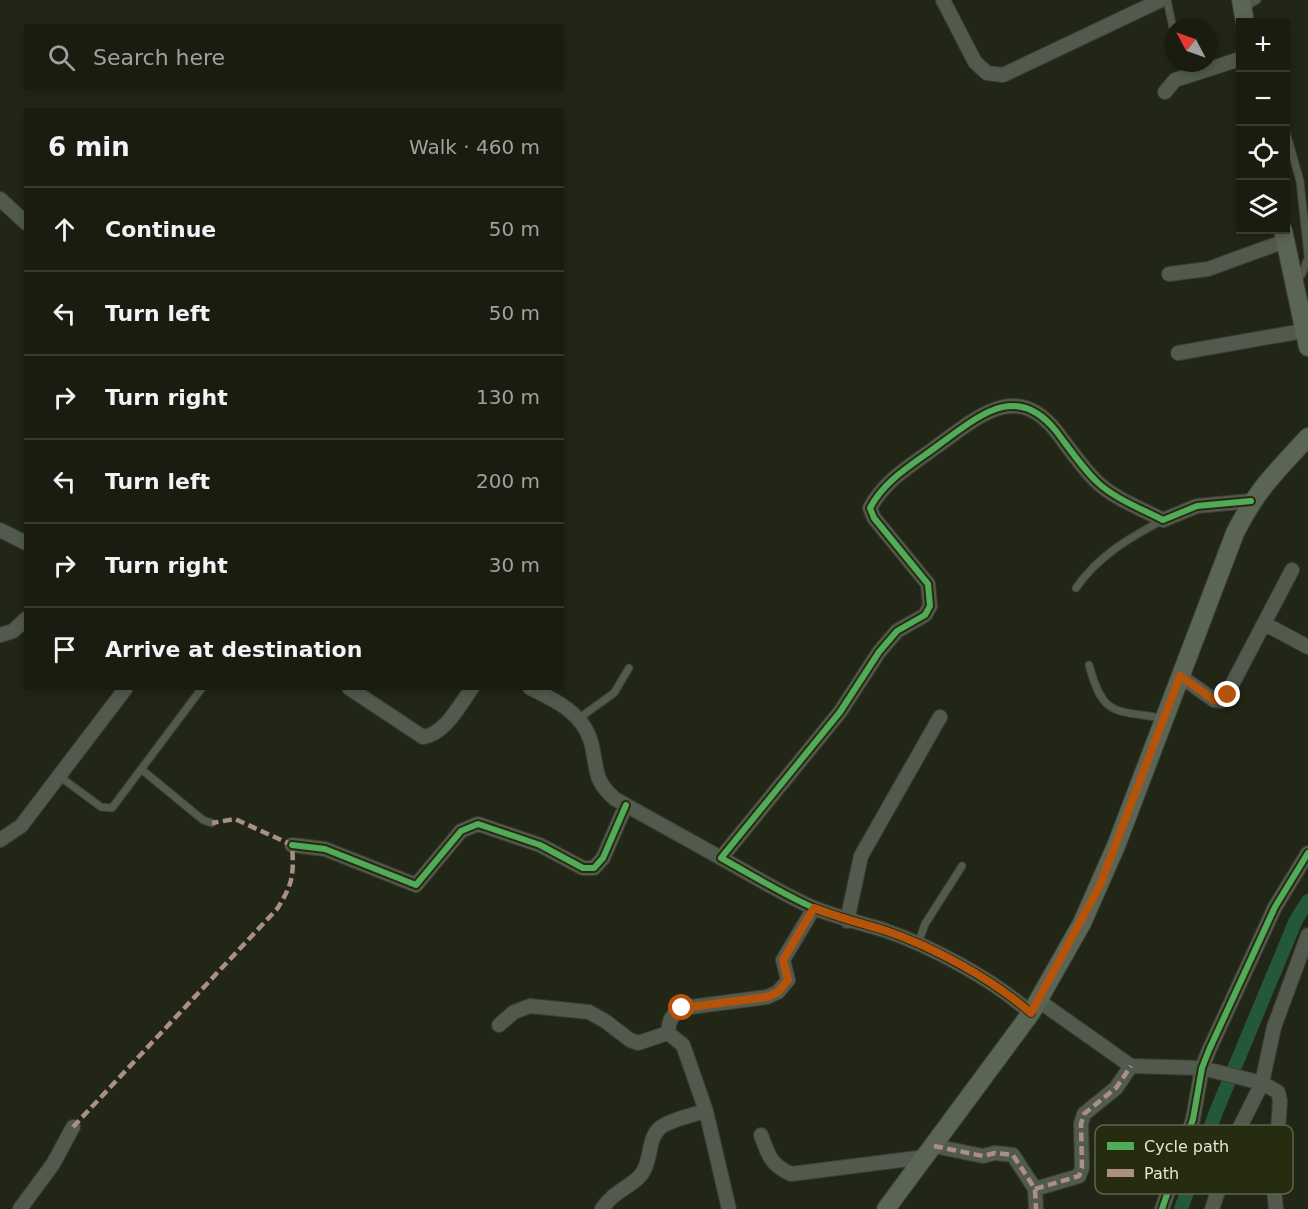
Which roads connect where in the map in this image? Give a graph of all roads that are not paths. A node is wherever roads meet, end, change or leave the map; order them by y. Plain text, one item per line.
1 (943, 0) edge
2 (1161, 0) edge
3 (1167, 0) edge
4 (1171, 18) edge
5 (1236, 60) edge
6 (1165, 92) dead end
7 (1290, 146) edge
8 (2, 206) edge
9 (24, 222) edge
10 (1284, 235) edge
11 (1308, 256) edge
12 (1169, 274) dead end
13 (1296, 286) junction
14 (1306, 339) edge
15 (1178, 353) dead end
16 (1308, 437) edge
17 (1251, 501) junction
18 (1163, 520) junction
19 (0, 530) edge
20 (24, 542) edge
21 (1292, 570) dead end
22 (1076, 588) dead end
23 (24, 621) edge
24 (1265, 624) junction
25 (0, 635) edge
26 (1308, 647) edge
27 (1089, 665) dead end
28 (629, 668) dead end
29 (1180, 676) junction
30 (124, 690) edge
31 (200, 690) edge
32 (352, 690) edge
33 (470, 690) edge
34 (534, 690) edge
35 (940, 717) dead end
36 (1165, 718) junction
37 (578, 719) junction
38 (141, 769) junction
39 (59, 776) junction
40 (626, 805) junction
41 (212, 823) dead end
42 (0, 840) edge
43 (292, 845) dead end
44 (1308, 853) edge
45 (721, 858) junction
46 (962, 866) dead end
47 (814, 908) junction
48 (847, 921) junction
49 (1308, 935) edge
50 (917, 945) junction
51 (1035, 1007) junction
52 (499, 1025) dead end
53 (668, 1033) junction
54 (1131, 1066) junction
55 (1208, 1069) junction
56 (1255, 1081) junction
57 (706, 1111) junction
58 (1191, 1125) edge
59 (1240, 1125) edge
60 (1278, 1125) edge
61 (73, 1127) dead end
62 (761, 1135) dead end
63 (930, 1152) junction
64 (1035, 1189) junction
65 (1167, 1194) edge
66 (1217, 1194) edge
67 (1275, 1194) edge
68 (888, 1208) edge
69 (20, 1209) edge
70 (602, 1209) edge
71 (729, 1209) edge
72 (1036, 1209) edge
73 (1162, 1209) edge
74 (1212, 1209) edge
75 (1276, 1209) edge

1 - 2 street
3 - 4 lane
5 - 6 street
7 - 11 lane
8 - 9 street
10 - 12 street
10 - 13 main road
11 - 13 lane
13 - 14 main road
14 - 15 street
16 - 17 main road
17 - 18 street
17 - 29 main road
18 - 22 lane
18 - 45 street
19 - 20 street
21 - 24 street
23 - 25 street
24 - 26 street
24 - 29 street
27 - 36 lane
28 - 37 lane
29 - 36 main road
30 - 39 street
31 - 38 lane
32 - 33 street
34 - 37 street
35 - 48 street
36 - 51 main road
37 - 40 street
38 - 39 lane
38 - 41 lane
39 - 42 street
40 - 43 street
40 - 45 street
44 - 55 street
45 - 47 street
46 - 50 lane
47 - 48 street
47 - 53 street
48 - 50 street
49 - 56 street
50 - 51 street
51 - 54 street
51 - 63 main road
52 - 53 street
53 - 57 street
54 - 55 street
54 - 64 street
55 - 56 street
55 - 58 street
56 - 59 street
56 - 60 street
57 - 70 street
57 - 71 street
61 - 69 street
62 - 63 street
63 - 64 street
63 - 68 main road
64 - 72 street
65 - 73 street
66 - 74 street
67 - 75 street

